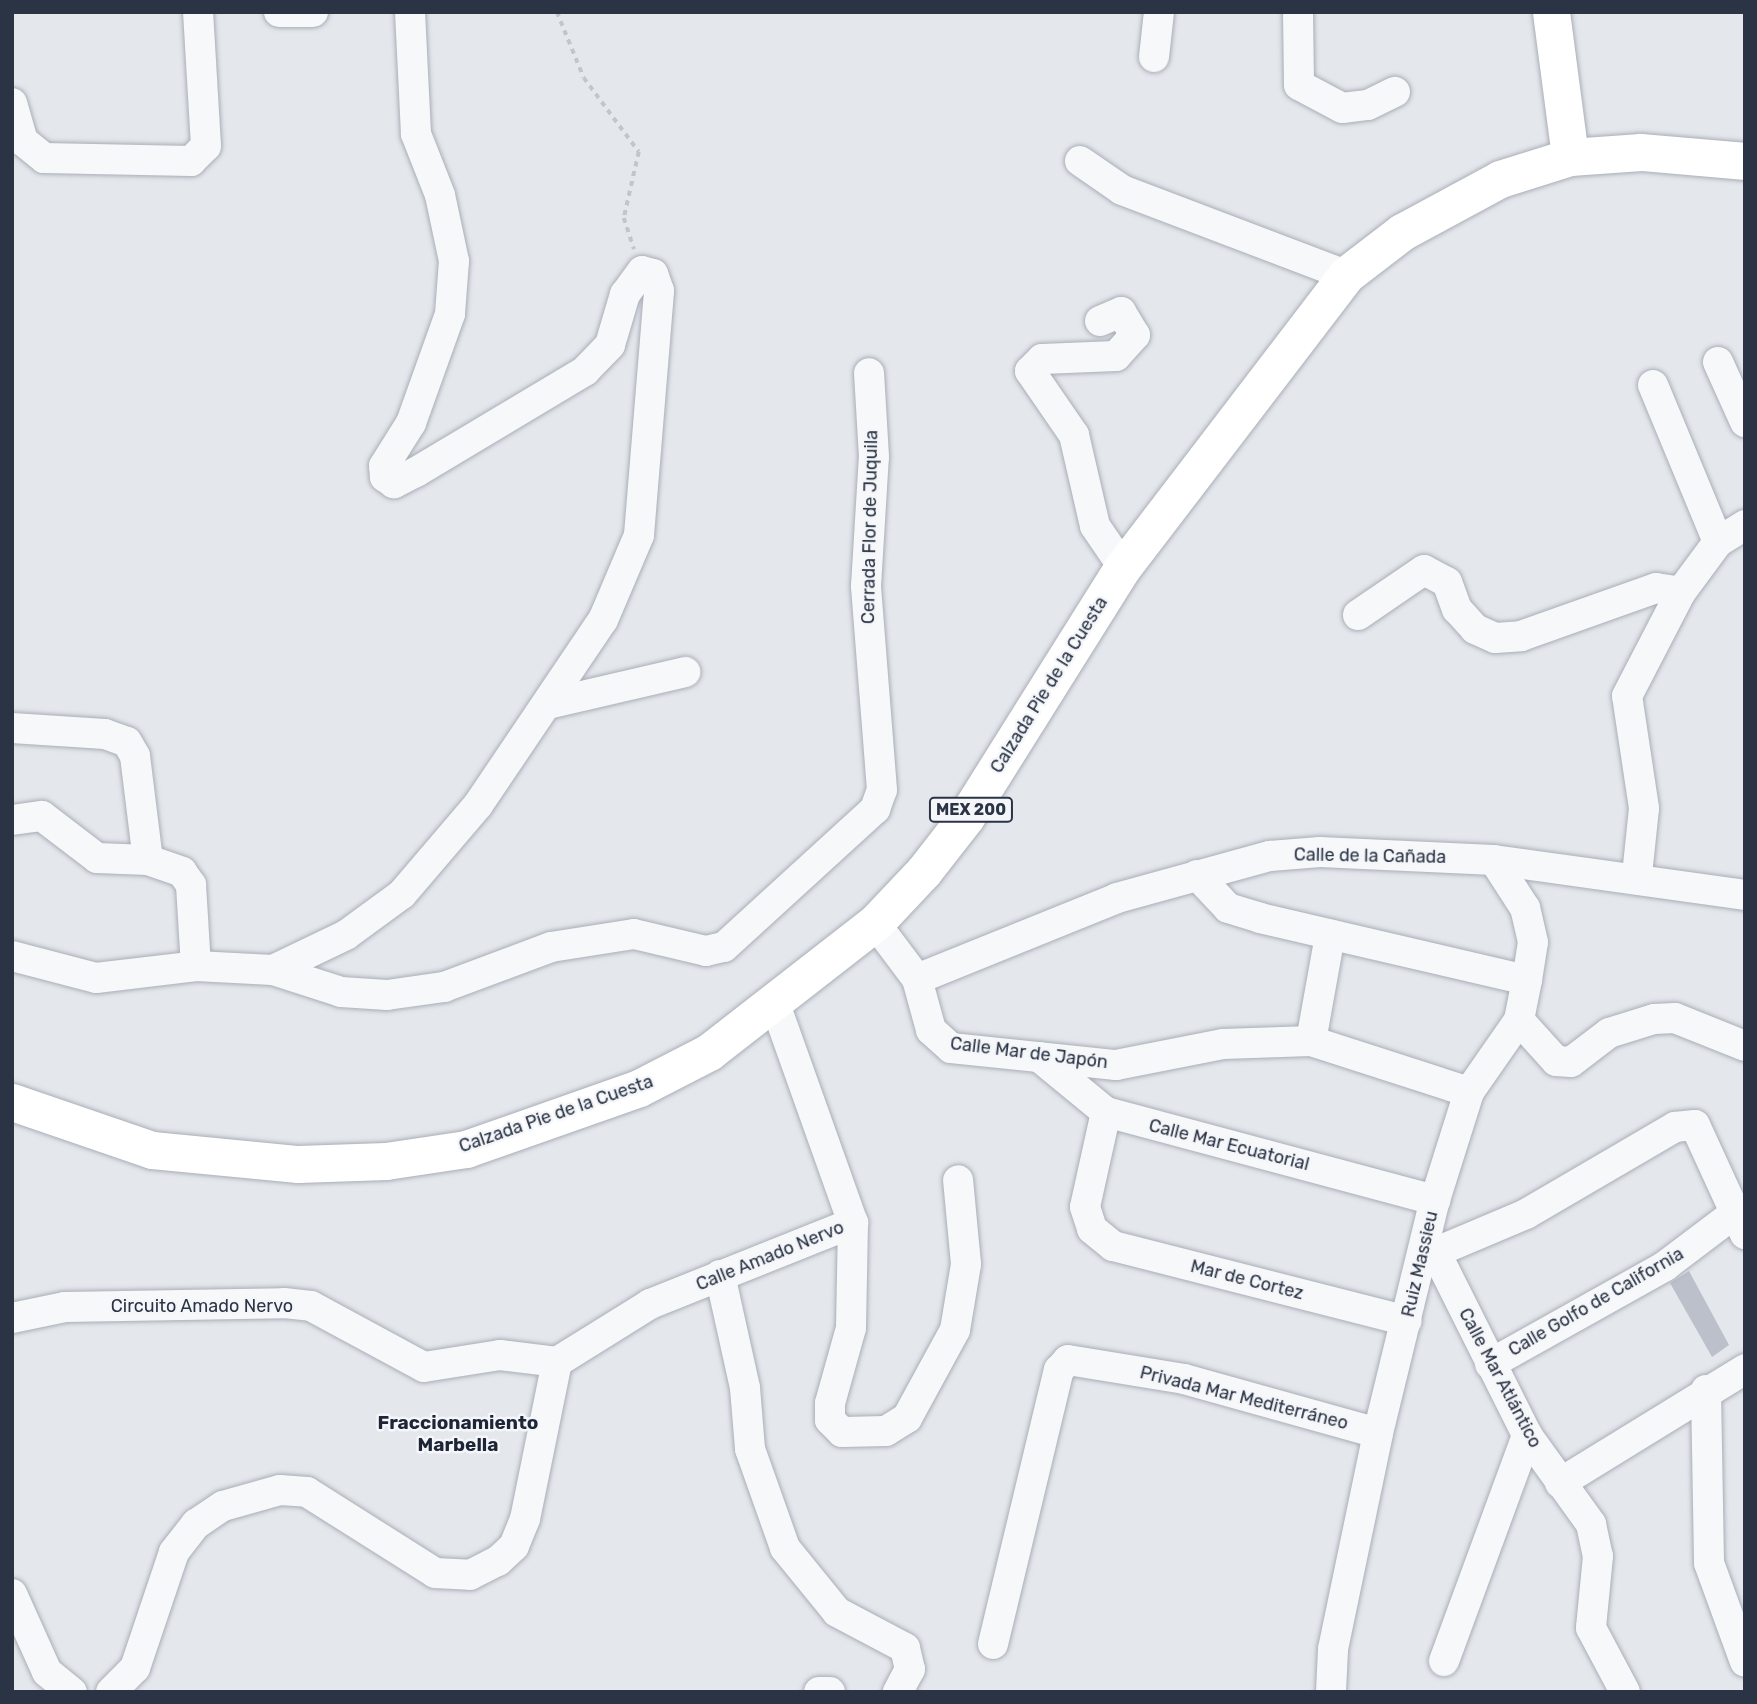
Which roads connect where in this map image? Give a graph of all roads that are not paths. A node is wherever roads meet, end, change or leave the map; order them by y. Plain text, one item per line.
1 (198, 12) edge
2 (279, 12) edge
3 (313, 12) edge
4 (410, 12) edge
5 (1158, 12) edge
6 (1298, 12) edge
7 (1551, 12) edge
8 (1154, 57) dead end
9 (1395, 92) dead end
10 (12, 103) edge
11 (1570, 158) junction
12 (1080, 160) dead end
13 (1745, 161) edge
14 (1346, 275) junction
15 (1100, 321) dead end
16 (1718, 362) dead end
17 (869, 373) dead end
18 (1653, 386) dead end
19 (1745, 422) edge
20 (1745, 525) edge
21 (1718, 542) junction
22 (1124, 567) junction
23 (1681, 592) junction
24 (1358, 615) dead end
25 (685, 673) dead end
26 (552, 703) junction
27 (12, 728) edge
28 (12, 820) edge
29 (148, 860) junction
30 (1494, 860) junction
31 (1198, 875) junction
32 (1636, 876) junction
33 (1745, 895) edge
34 (875, 923) junction
35 (1330, 935) junction
36 (12, 956) edge
37 (197, 966) junction
38 (273, 970) junction
39 (917, 979) junction
40 (1527, 980) junction
41 (775, 1004) junction
42 (1519, 1020) junction
43 (1311, 1041) junction
44 (1745, 1046) edge
45 (1039, 1058) junction
46 (1469, 1092) junction
47 (12, 1102) edge
48 (1105, 1112) junction
49 (958, 1181) dead end
50 (1436, 1200) junction
51 (853, 1223) junction
52 (1740, 1223) edge
53 (1429, 1256) junction
54 (720, 1275) junction
55 (12, 1318) edge
56 (1407, 1321) junction
57 (556, 1362) junction
58 (1490, 1364) junction
59 (1745, 1369) edge
60 (1706, 1390) junction
61 (1378, 1433) junction
62 (1527, 1435) junction
63 (1560, 1483) junction
64 (12, 1594) edge
65 (993, 1644) dead end
66 (1444, 1661) dead end
67 (1745, 1662) edge
68 (72, 1692) edge
69 (111, 1692) edge
70 (818, 1692) edge
71 (830, 1692) edge
72 (898, 1692) edge
73 (1331, 1692) edge
74 (1625, 1692) edge

1 - 10 street
2 - 3 street
4 - 26 street
5 - 8 street
6 - 9 street
7 - 11 main road
11 - 13 main road, Calzada Pie de la Cuesta / MEX 200
11 - 14 main road, Calzada Pie de la Cuesta / MEX 200
12 - 14 street
14 - 22 main road, Calzada Pie de la Cuesta / MEX 200
15 - 22 street
16 - 19 street
17 - 38 street, Cerrada Flor de Juquila
18 - 21 street
20 - 21 street
21 - 23 street
22 - 34 main road, Calzada Pie de la Cuesta / MEX 200
23 - 24 street
23 - 32 street
25 - 26 street
26 - 38 street
27 - 29 street
28 - 29 street
29 - 37 street
30 - 31 street, Calle de la Cañada
30 - 32 street, Calle de la Cañada
30 - 40 street, Ruiz Massieu
31 - 35 street
31 - 39 street, Calle de la Cañada
32 - 33 street, Calle de la Cañada
34 - 39 street
34 - 41 main road, Calzada Pie de la Cuesta / MEX 200
35 - 40 street
35 - 43 street
36 - 37 street
37 - 38 street
39 - 45 street, Calle Mar de Japón
40 - 42 street, Ruiz Massieu
41 - 47 main road, Calzada Pie de la Cuesta / MEX 200
41 - 51 street, Calle Amado Nervo
42 - 44 street
42 - 46 street, Ruiz Massieu
43 - 45 street, Calle Mar de Japón
43 - 46 street, Calle Mar de Japón
45 - 48 street, Calle Mar Ecuatorial
46 - 50 street, Ruiz Massieu
48 - 50 street, Calle Mar Ecuatorial
48 - 56 street, Mar de Cortez
49 - 51 street
50 - 53 street, Ruiz Massieu
51 - 54 street, Calle Amado Nervo
52 - 53 street
52 - 58 street, Calle Golfo de California
53 - 56 street, Ruiz Massieu
53 - 58 street, Calle Mar Atlántico
54 - 57 street, Calle Amado Nervo
54 - 72 street
55 - 57 street, Circuito Amado Nervo
56 - 61 street, Ruiz Massieu
57 - 69 street
58 - 62 street, Calle Mar Atlántico
59 - 60 street
60 - 63 street
60 - 67 street
61 - 65 street, Privada Mar Mediterráneo
61 - 73 street, Ruiz Massieu
62 - 63 street, Calle Mar Atlántico
62 - 66 street
63 - 74 street, Calle Mar Atlántico
64 - 68 street
70 - 71 street

